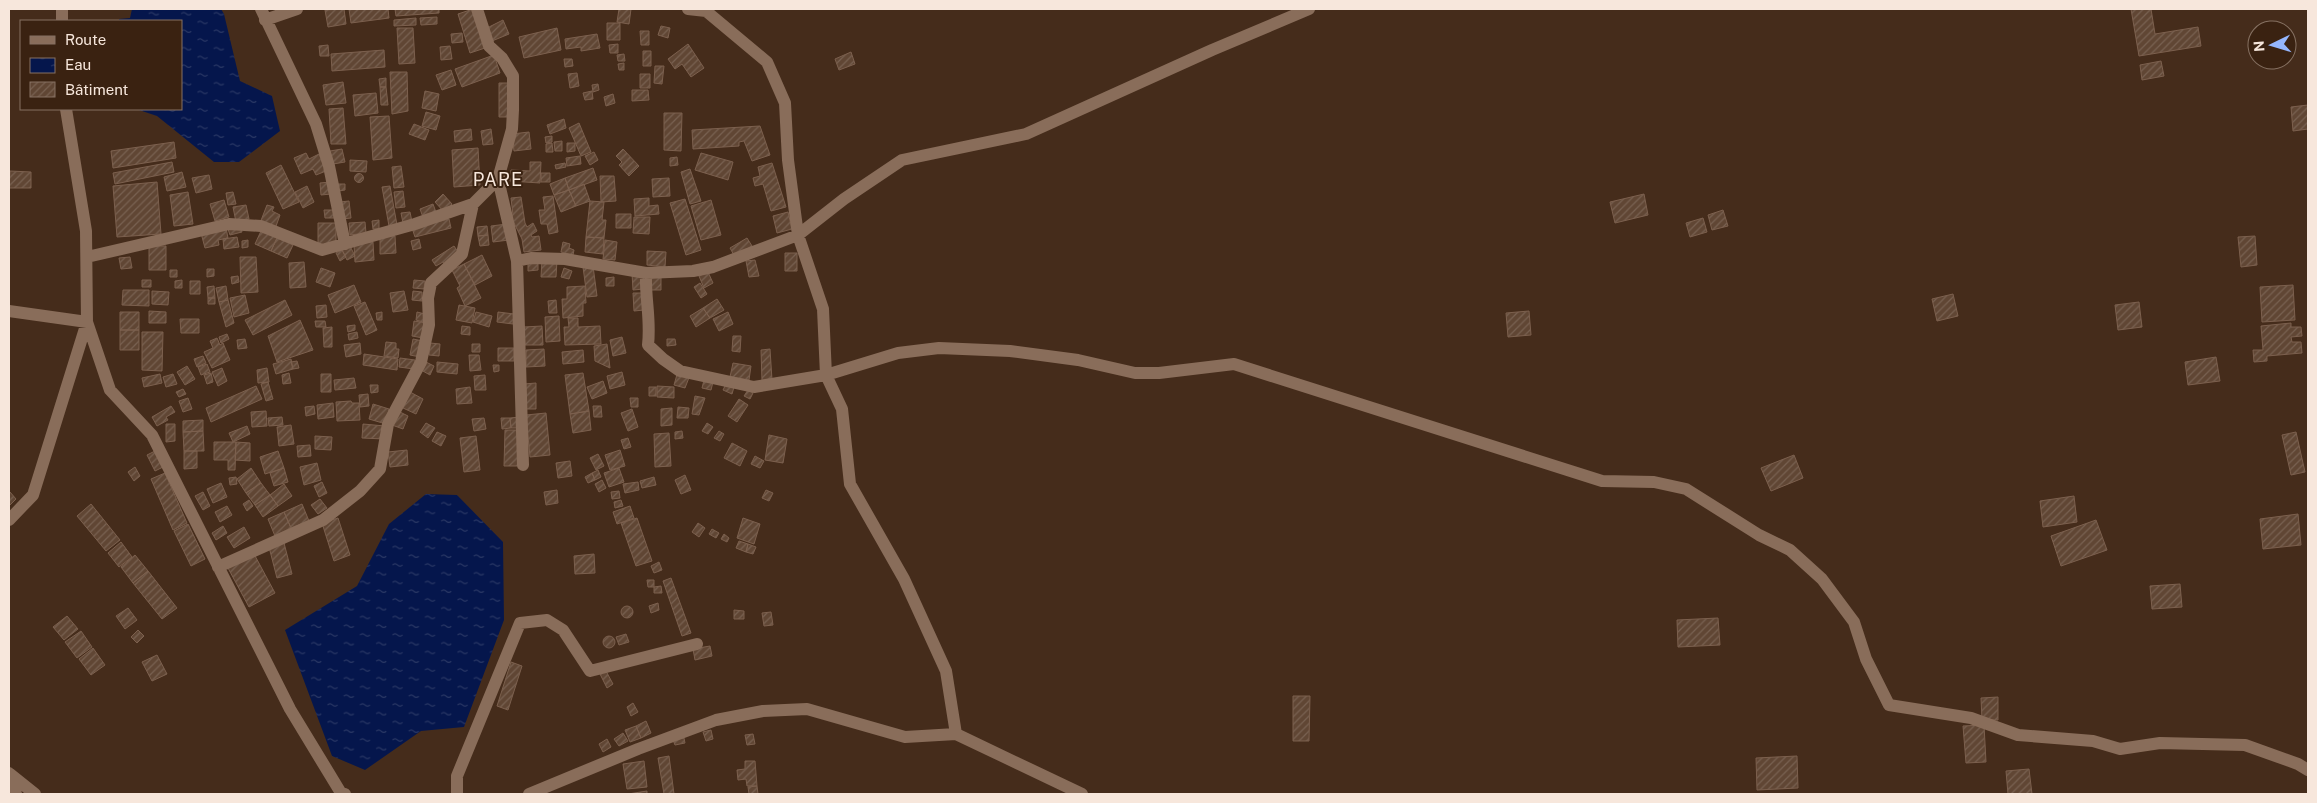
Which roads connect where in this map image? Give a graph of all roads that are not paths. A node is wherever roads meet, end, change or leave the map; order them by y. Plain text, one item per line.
1 (297, 9) edge
2 (477, 9) edge
3 (688, 9) edge
4 (1310, 9) edge
5 (263, 14) edge
6 (66, 110) edge
7 (498, 179) junction
8 (473, 204) junction
9 (798, 236) junction
10 (345, 244) junction
11 (87, 257) junction
12 (517, 261) junction
13 (646, 272) junction
14 (9, 311) edge
15 (87, 322) junction
16 (826, 375) junction
17 (522, 465) dead end
18 (9, 520) edge
19 (218, 567) junction
20 (697, 644) dead end
21 (956, 734) junction
22 (2308, 770) edge
23 (9, 773) edge
24 (16, 794) edge
25 (35, 794) edge
26 (345, 794) edge
27 (457, 794) edge
28 (529, 794) edge
29 (1082, 794) edge

1 - 5 street
2 - 7 street
3 - 9 street
4 - 9 street
5 - 10 street
6 - 11 street
7 - 8 street
7 - 12 street
8 - 10 street
8 - 19 street
9 - 13 street
9 - 16 street
10 - 11 street
11 - 15 street
12 - 13 street
12 - 17 street
13 - 16 street
14 - 15 street
15 - 18 street
15 - 19 street
16 - 21 street
16 - 22 street
19 - 26 street
20 - 27 street
21 - 28 street
21 - 29 street
23 - 24 street
23 - 25 street

